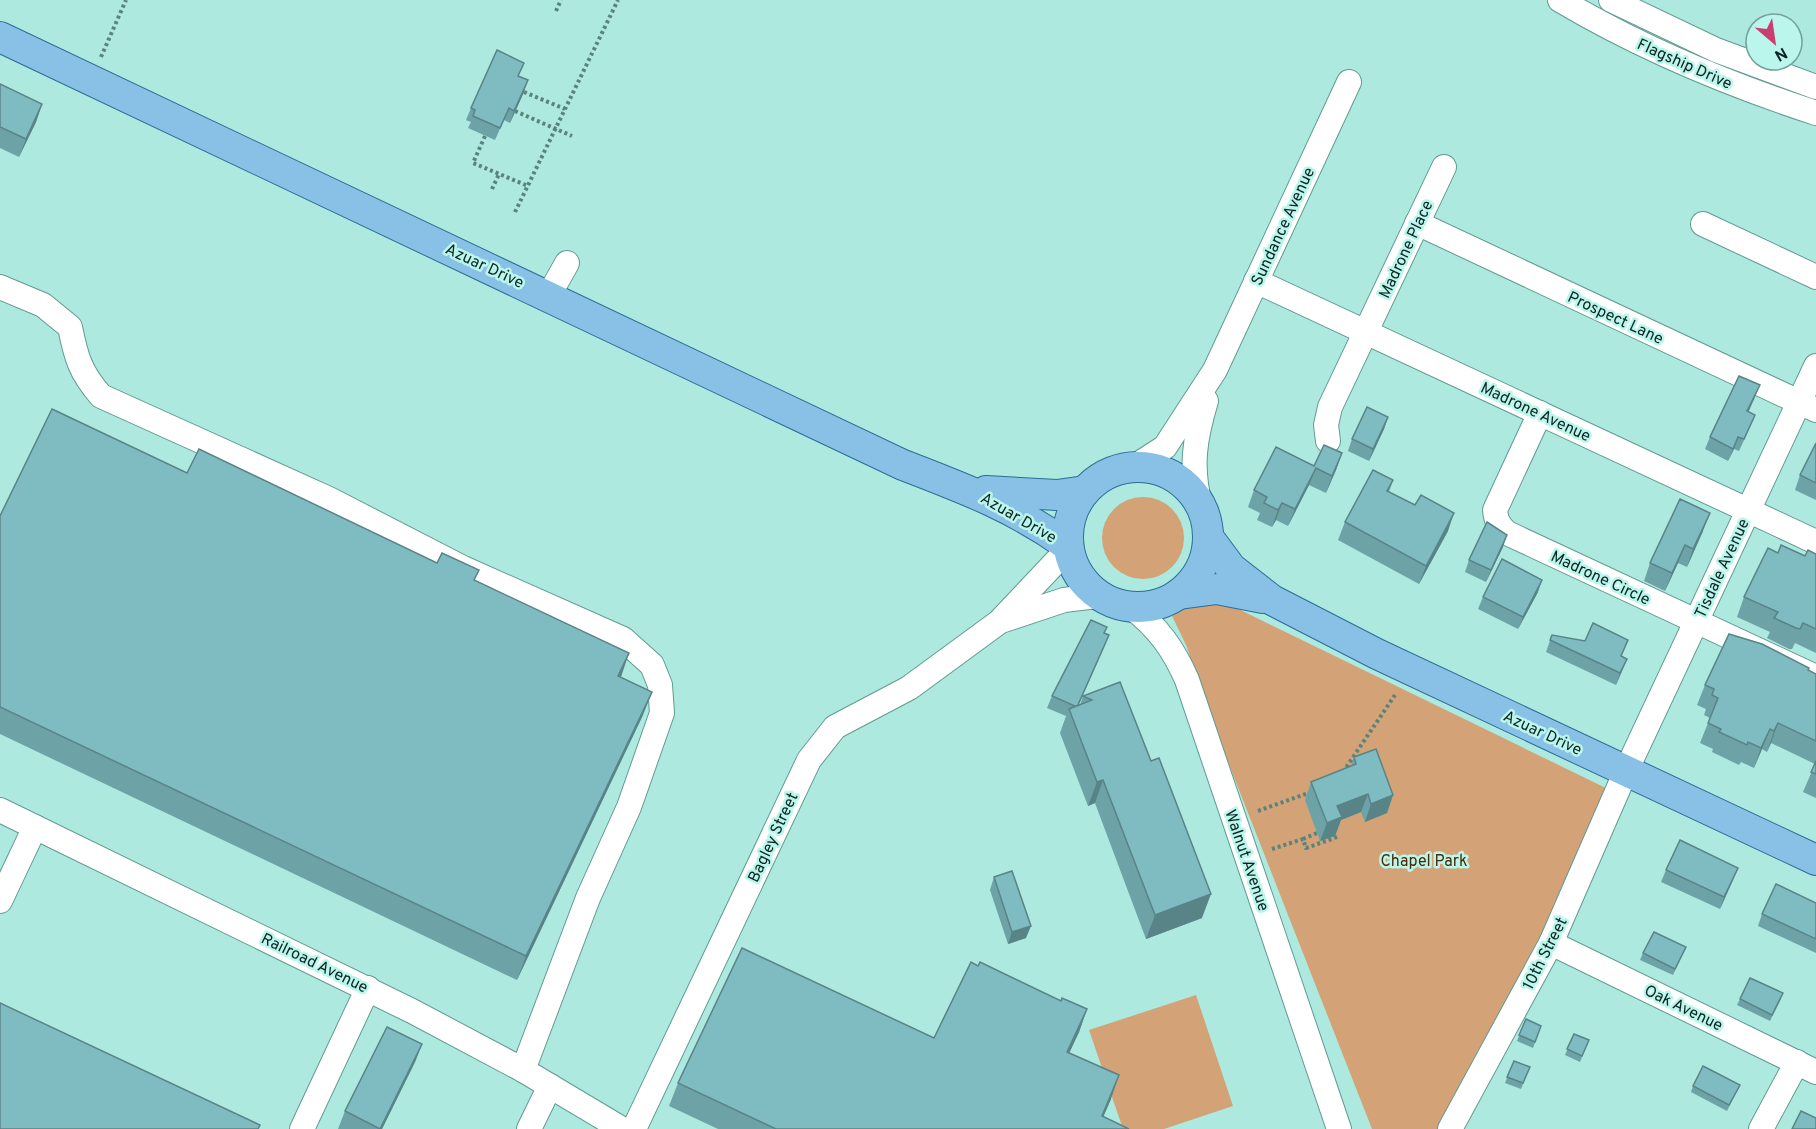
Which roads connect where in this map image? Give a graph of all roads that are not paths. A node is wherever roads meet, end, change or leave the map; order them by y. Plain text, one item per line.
1 (1560, 0) edge
2 (1611, 0) edge
3 (0, 37) edge
4 (1349, 82) dead end
5 (1816, 87) edge
6 (1816, 113) edge
7 (1443, 167) dead end
8 (1417, 223) junction
9 (1703, 224) dead end
10 (567, 262) dead end
11 (1816, 277) edge
12 (1256, 281) junction
13 (0, 287) edge
14 (549, 295) junction
15 (1366, 332) junction
16 (1816, 366) edge
17 (1215, 369) junction
18 (1808, 406) edge
19 (1540, 413) junction
20 (1328, 441) dead end
21 (1134, 467) junction
22 (971, 490) junction
23 (1085, 490) junction
24 (1200, 504) junction
25 (1748, 510) junction
26 (1208, 537) junction
27 (1816, 542) edge
28 (1068, 547) junction
29 (1179, 594) junction
30 (1097, 596) junction
31 (1272, 600) junction
32 (1131, 608) junction
33 (1696, 621) junction
34 (999, 622) junction
35 (1816, 677) edge
36 (1626, 771) junction
37 (0, 810) edge
38 (35, 827) junction
39 (1816, 860) edge
40 (0, 901) edge
41 (1551, 943) junction
42 (368, 988) junction
43 (1806, 1067) edge
44 (523, 1070) junction
45 (550, 1086) junction
46 (302, 1129) edge
47 (529, 1129) edge
48 (622, 1129) edge
49 (634, 1129) edge
50 (1339, 1129) edge
51 (1450, 1129) edge
52 (1761, 1129) edge

1 - 6 street, Flagship Drive
2 - 5 street, Flagship Drive
3 - 14 main road, Azuar Drive
4 - 12 street, Sundance Avenue
7 - 8 street, Madrone Place
8 - 15 street, Madrone Place
8 - 18 street, Prospect Lane
9 - 11 street
10 - 14 street
12 - 15 street, Madrone Avenue
12 - 17 street, Sundance Avenue
13 - 44 street
14 - 22 main road, Azuar Drive
15 - 19 street, Madrone Avenue
15 - 20 street, Madrone Place
16 - 18 street, Tisdale Avenue
17 - 21 street, Sundance Avenue
17 - 24 street, Sundance Avenue
18 - 25 street, Tisdale Avenue
19 - 25 street, Madrone Avenue
19 - 33 street, Madrone Circle
21 - 23 main road
21 - 24 main road
22 - 23 main road, Azuar Drive
22 - 28 main road, Azuar Drive
23 - 28 main road
24 - 26 main road
25 - 27 street, Madrone Avenue
25 - 33 street, Tisdale Avenue
26 - 29 main road
26 - 31 main road, Azuar Drive
28 - 30 main road
28 - 34 street, Bagley Street
29 - 31 main road, Azuar Drive
29 - 32 main road
30 - 32 main road
30 - 34 street, Bagley Street
31 - 36 main road, Azuar Drive
32 - 50 street, Walnut Avenue
33 - 35 street, Madrone Circle
33 - 36 street, Tisdale Avenue
34 - 49 street, Bagley Street
36 - 39 main road, Azuar Drive
36 - 41 street, 10th Street
37 - 38 street, Railroad Avenue
38 - 40 street
38 - 42 street, Railroad Avenue
41 - 43 street, Oak Avenue
41 - 51 street, 10th Street
42 - 44 street, Railroad Avenue
42 - 46 street
43 - 52 street
44 - 45 street, Railroad Avenue
45 - 47 street
45 - 48 street, Railroad Avenue

